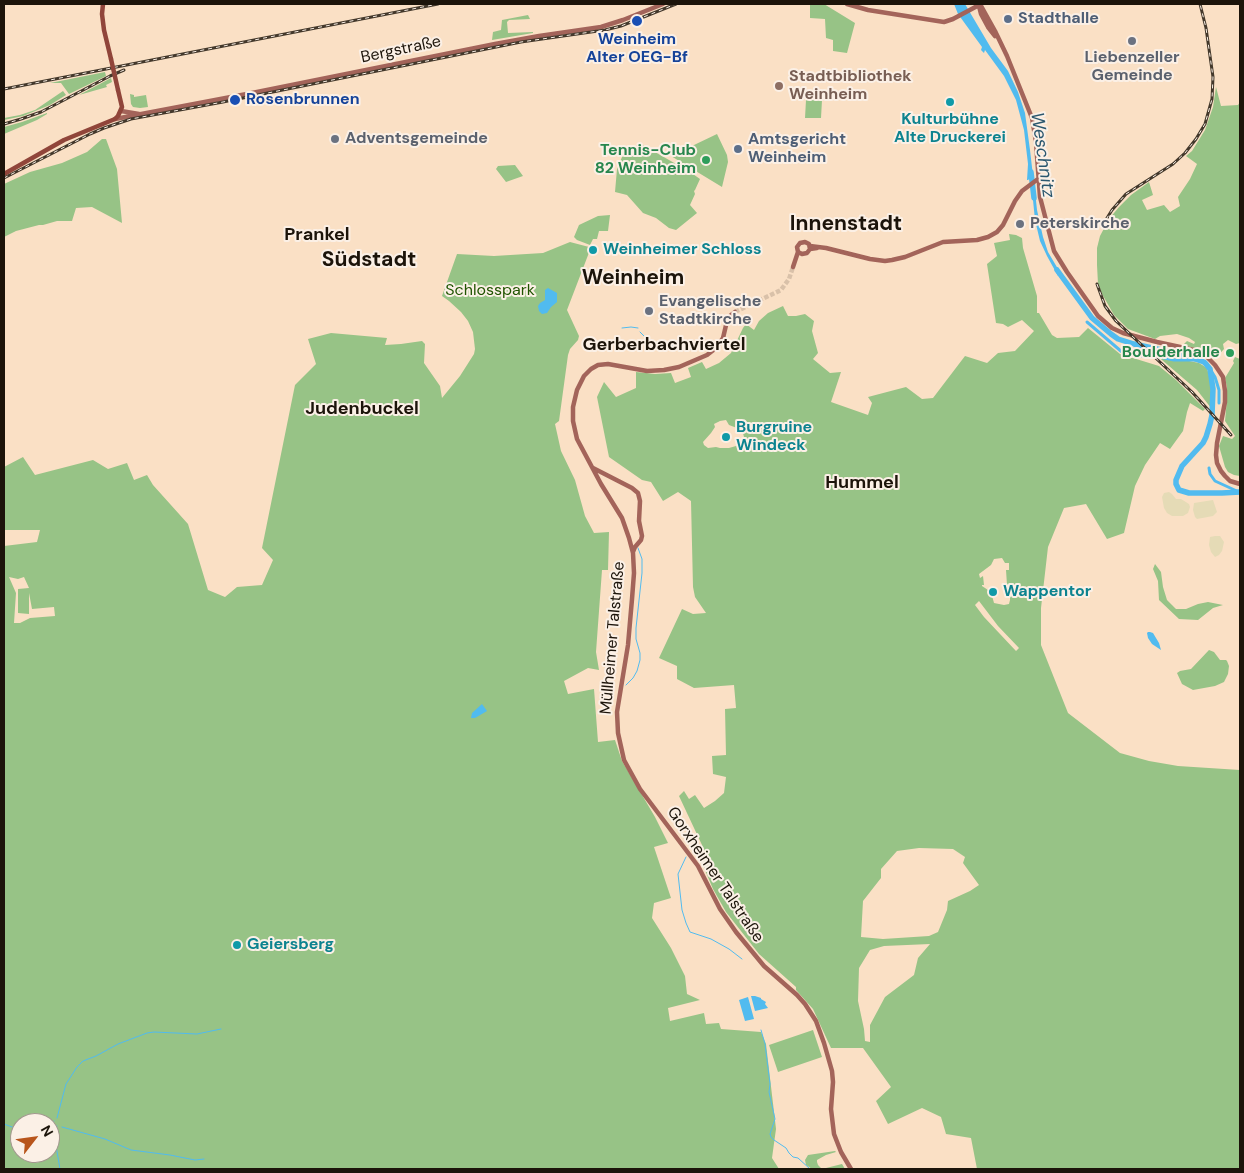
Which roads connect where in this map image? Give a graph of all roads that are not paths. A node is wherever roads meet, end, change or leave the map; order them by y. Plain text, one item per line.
1 (103, 4) edge
2 (663, 4) edge
3 (847, 4) edge
4 (980, 4) edge
5 (970, 10) junction
6 (981, 14) junction
7 (998, 39) junction
8 (121, 104) junction
9 (121, 111) junction
10 (131, 114) junction
11 (115, 119) junction
12 (4, 174) edge
13 (1038, 179) junction
14 (1027, 186) junction
15 (1038, 190) junction
16 (810, 248) junction
17 (800, 253) junction
18 (793, 267) tunnel mouth
19 (735, 312) tunnel mouth
20 (592, 467) junction
21 (603, 473) junction
22 (598, 480) junction
23 (1240, 484) edge
24 (631, 543) junction
25 (636, 545) junction
26 (633, 552) junction
27 (622, 752) joint
28 (851, 1169) edge

1 - 8 main road, bridge
2 - 10 main road, Bergstraße
3 - 5 main road
4 - 5 main road
4 - 6 main road
4 - 7 main road
5 - 6 main road
6 - 7 main road
7 - 13 main road
8 - 9 main road
8 - 10 main road
9 - 10 main road
9 - 11 main road
10 - 11 main road, Bergstraße
11 - 12 main road
13 - 14 main road
13 - 15 main road
14 - 15 main road
14 - 16 main road
15 - 23 main road
16 - 17 main road
16 - 17 main road
17 - 18 main road
19 - 20 main road, Müllheimer Talstraße
20 - 21 main road
20 - 22 main road, Müllheimer Talstraße
21 - 22 main road
21 - 25 main road
22 - 24 main road, Müllheimer Talstraße
24 - 25 main road
24 - 26 main road, Müllheimer Talstraße
25 - 26 main road
26 - 27 main road, Müllheimer Talstraße
27 - 28 main road, Gorxheimer Talstraße

